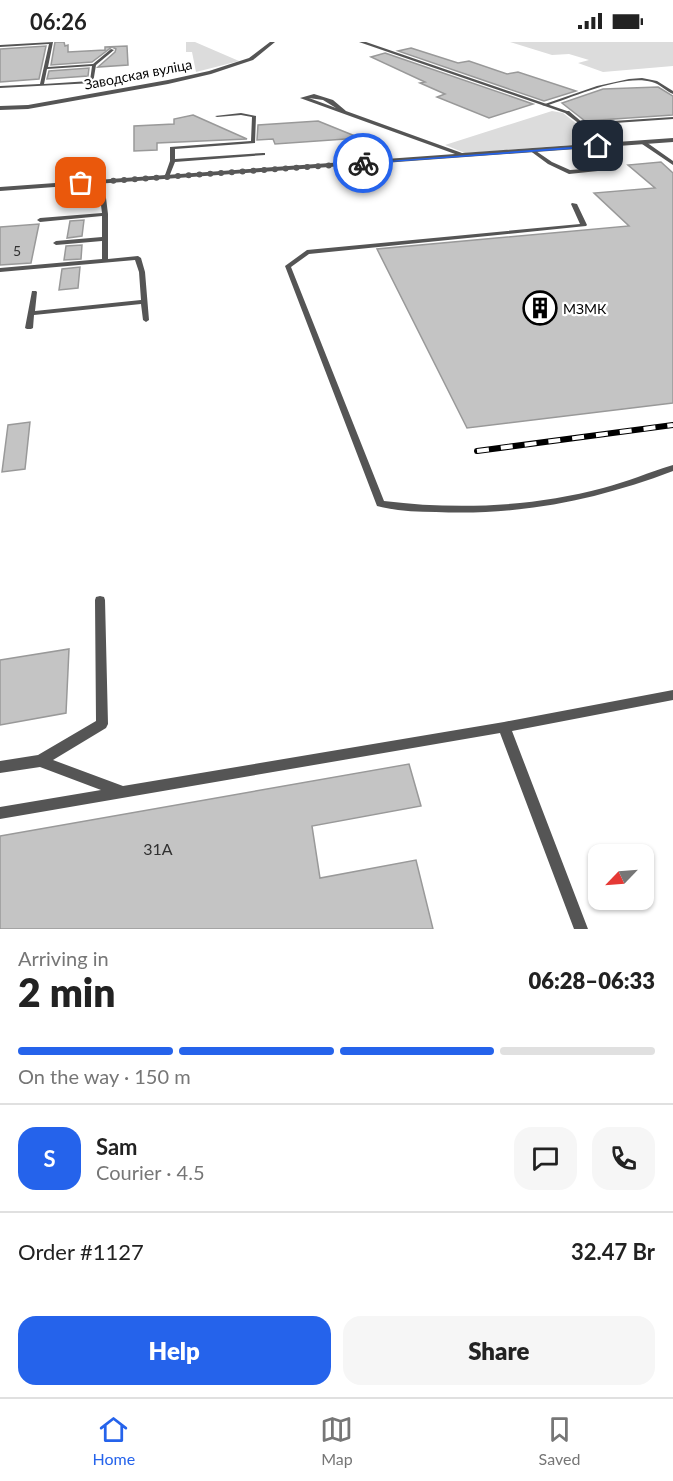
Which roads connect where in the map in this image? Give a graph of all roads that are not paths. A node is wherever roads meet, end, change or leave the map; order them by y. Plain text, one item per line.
1 (273, 42) edge
2 (361, 42) edge
3 (51, 43) edge
4 (0, 46) edge
5 (112, 50) dead end
6 (94, 65) junction
7 (45, 68) junction
8 (42, 85) junction
9 (0, 87) edge
10 (673, 93) edge
11 (544, 105) junction
12 (0, 108) edge
13 (344, 112) junction
14 (567, 112) joint
15 (217, 116) dead end
16 (673, 118) edge
17 (582, 124) junction
18 (673, 140) edge
19 (644, 143) junction
20 (609, 145) junction
21 (598, 146) junction
22 (531, 150) junction
23 (262, 154) dead end
24 (465, 155) junction
25 (173, 160) junction
26 (673, 163) edge
27 (166, 177) junction
28 (102, 182) junction
29 (0, 189) edge
30 (574, 204) dead end
31 (105, 214) junction
32 (40, 220) dead end
33 (104, 239) junction
34 (56, 243) dead end
35 (105, 261) junction
36 (1, 270) edge
37 (0, 281) edge
38 (34, 292) dead end
39 (144, 302) junction
40 (31, 313) junction
41 (146, 320) dead end
42 (28, 328) dead end
43 (673, 468) edge
44 (100, 600) dead end
45 (673, 695) edge
46 (504, 727) junction
47 (40, 761) junction
48 (0, 766) edge
49 (123, 792) junction
50 (0, 813) edge
51 (581, 929) edge

1 - 12 street, Заводская вуліца
2 - 11 street
3 - 4 lane
3 - 7 lane
5 - 6 lane
6 - 7 lane
6 - 8 lane
7 - 8 lane
8 - 9 lane
10 - 11 lane
11 - 14 street
13 - 13 street
13 - 24 street
14 - 17 lane
15 - 25 lane
16 - 17 lane
17 - 20 lane
18 - 19 street
19 - 20 street
19 - 26 lane
20 - 21 street
21 - 22 street
21 - 22 lane
22 - 24 street
23 - 25 lane
24 - 27 street
25 - 27 lane
27 - 28 street
28 - 29 street
28 - 31 lane
30 - 43 lane
31 - 32 lane
31 - 33 lane
33 - 34 lane
33 - 35 lane
35 - 36 lane
35 - 39 lane
36 - 37 lane
38 - 40 lane
39 - 40 lane
39 - 41 lane
40 - 42 lane
44 - 47 lane
45 - 46 lane
46 - 49 lane
46 - 51 lane
47 - 48 lane
47 - 49 lane
49 - 50 lane

